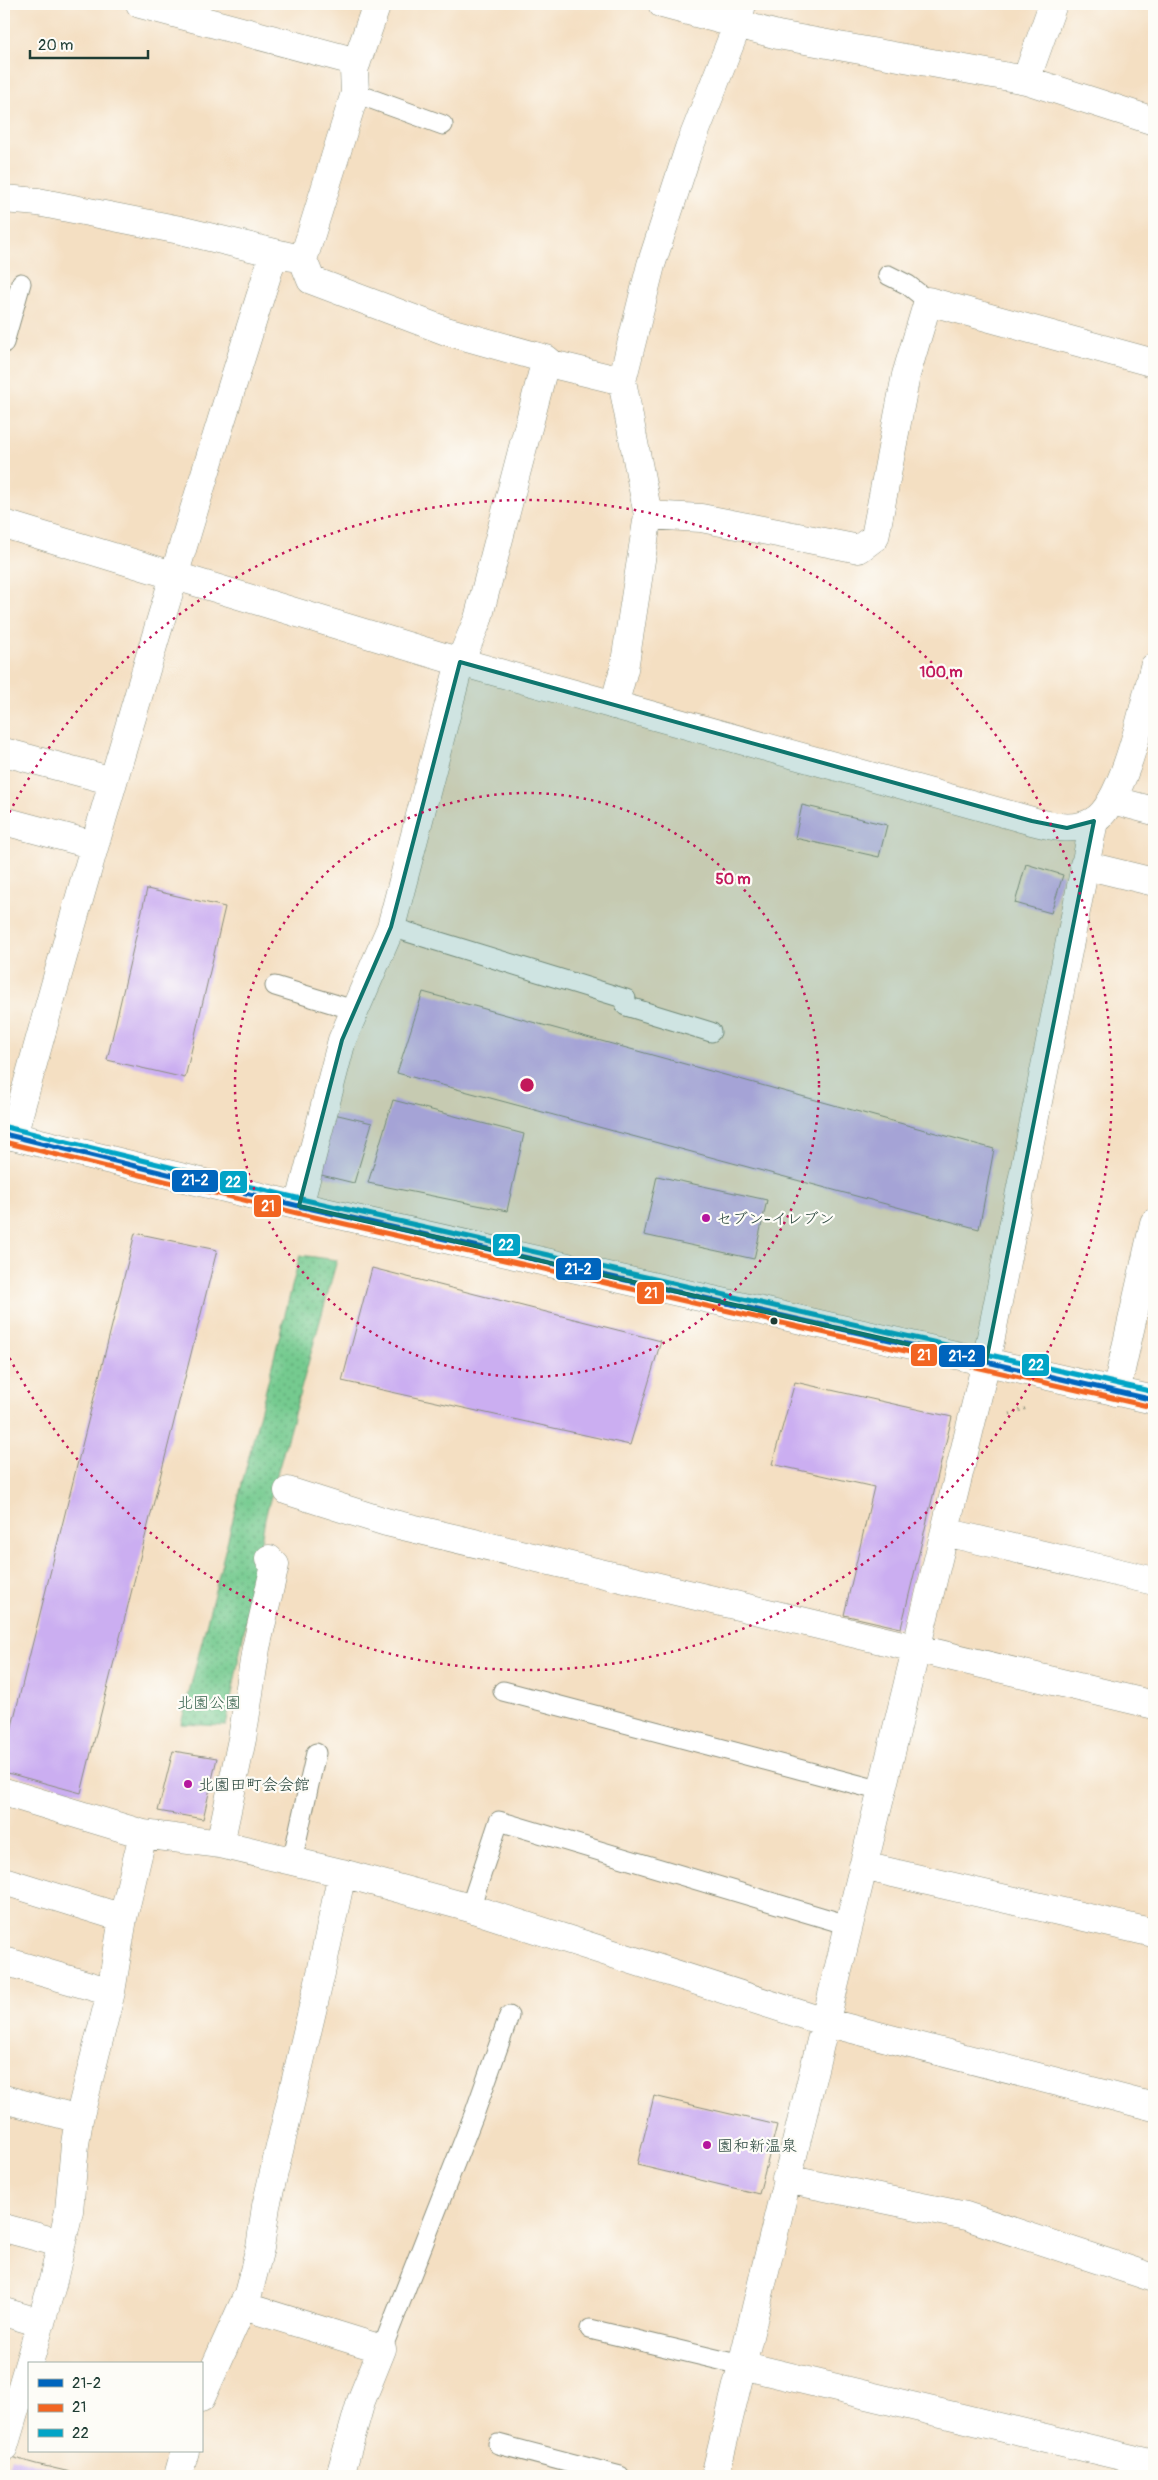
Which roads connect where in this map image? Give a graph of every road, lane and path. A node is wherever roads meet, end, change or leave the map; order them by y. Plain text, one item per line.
1 (140, 4) edge
2 (377, 4) edge
3 (662, 4) edge
4 (1053, 4) edge
5 (739, 15) edge
6 (357, 62) junction
7 (1026, 80) junction
8 (355, 93) junction
9 (1154, 122) edge
10 (443, 125) dead end
11 (4, 198) edge
12 (274, 253) junction
13 (303, 260) junction
14 (888, 275) dead end
15 (20, 283) dead end
16 (928, 301) junction
17 (4, 343) edge
18 (546, 359) junction
19 (1154, 363) edge
20 (622, 381) junction
21 (648, 515) junction
22 (4, 524) edge
23 (175, 576) junction
24 (460, 662) junction
25 (1154, 667) edge
26 (614, 705) junction
27 (4, 752) edge
28 (113, 781) junction
29 (1112, 800) junction
30 (1154, 811) edge
31 (4, 821) edge
32 (1094, 821) junction
33 (94, 846) junction
34 (1084, 865) junction
35 (1154, 882) edge
36 (392, 927) junction
37 (275, 986) dead end
38 (354, 1010) junction
39 (711, 1032) dead end
40 (8, 1135) edge
41 (299, 1206) junction
42 (1154, 1223) edge
43 (986, 1362) junction
44 (1116, 1392) junction
45 (1154, 1400) edge
46 (288, 1491) dead end
47 (945, 1532) junction
48 (268, 1559) dead end
49 (1154, 1581) edge
50 (916, 1648) junction
51 (503, 1691) dead end
52 (1154, 1705) edge
53 (316, 1753) dead end
54 (882, 1791) junction
55 (4, 1792) edge
56 (143, 1834) junction
57 (220, 1844) junction
58 (292, 1861) junction
59 (863, 1866) junction
60 (342, 1873) junction
61 (4, 1881) edge
62 (470, 1908) junction
63 (123, 1918) junction
64 (848, 1925) junction
65 (1154, 1933) edge
66 (4, 1961) edge
67 (111, 1992) junction
68 (509, 2016) dead end
69 (825, 2022) junction
70 (4, 2099) edge
71 (1154, 2107) edge
72 (79, 2120) junction
73 (786, 2179) junction
74 (4, 2228) edge
75 (60, 2243) junction
76 (1154, 2278) edge
77 (243, 2306) junction
78 (4, 2312) edge
79 (41, 2323) junction
80 (590, 2329) dead end
81 (382, 2349) junction
82 (29, 2362) edge
83 (741, 2365) junction
84 (28, 2367) edge
85 (202, 2396) edge
86 (498, 2444) dead end
87 (4, 2447) edge
88 (185, 2452) edge
89 (1154, 2464) edge
90 (178, 2476) edge
91 (340, 2476) edge
92 (620, 2476) edge
93 (715, 2476) edge

1 - 6 street
2 - 6 street
3 - 5 street
4 - 7 street
5 - 7 street
5 - 20 street
6 - 8 street
7 - 9 street
8 - 10 lane
8 - 13 street
11 - 12 street
12 - 13 street
12 - 23 street
13 - 18 street
14 - 16 lane
15 - 17 lane
16 - 19 street
16 - 21 street
18 - 20 street
18 - 24 street
20 - 21 street
21 - 26 street
22 - 23 street
23 - 24 street
23 - 28 street
24 - 26 street
24 - 36 street
25 - 29 street
26 - 32 street
27 - 28 street
28 - 33 street
29 - 30 street
29 - 32 street
31 - 33 street
32 - 34 street
33 - 40 street
34 - 35 street
34 - 43 street
36 - 38 street
36 - 39 lane
37 - 38 lane
38 - 41 street
40 - 41 street
41 - 43 street
42 - 44 street
43 - 44 street
43 - 47 street
44 - 45 street
46 - 50 street
47 - 49 street
47 - 50 street
48 - 57 street
50 - 52 street
50 - 54 street
51 - 54 lane
53 - 58 lane
54 - 59 street
55 - 56 street
56 - 57 street
56 - 63 street
57 - 58 street
58 - 60 street
59 - 64 street
59 - 65 street
60 - 62 street
60 - 77 street
61 - 63 street
62 - 64 lane
62 - 69 street
63 - 67 street
64 - 69 street
66 - 67 street
67 - 72 street
68 - 81 lane
69 - 71 street
69 - 73 street
70 - 72 street
72 - 75 street
73 - 76 street
73 - 83 street
74 - 75 street
75 - 79 street
77 - 81 street
77 - 85 street
78 - 79 street
79 - 82 street
80 - 83 lane
81 - 91 street
83 - 89 street
83 - 93 street
84 - 87 street
86 - 92 lane
88 - 90 street

